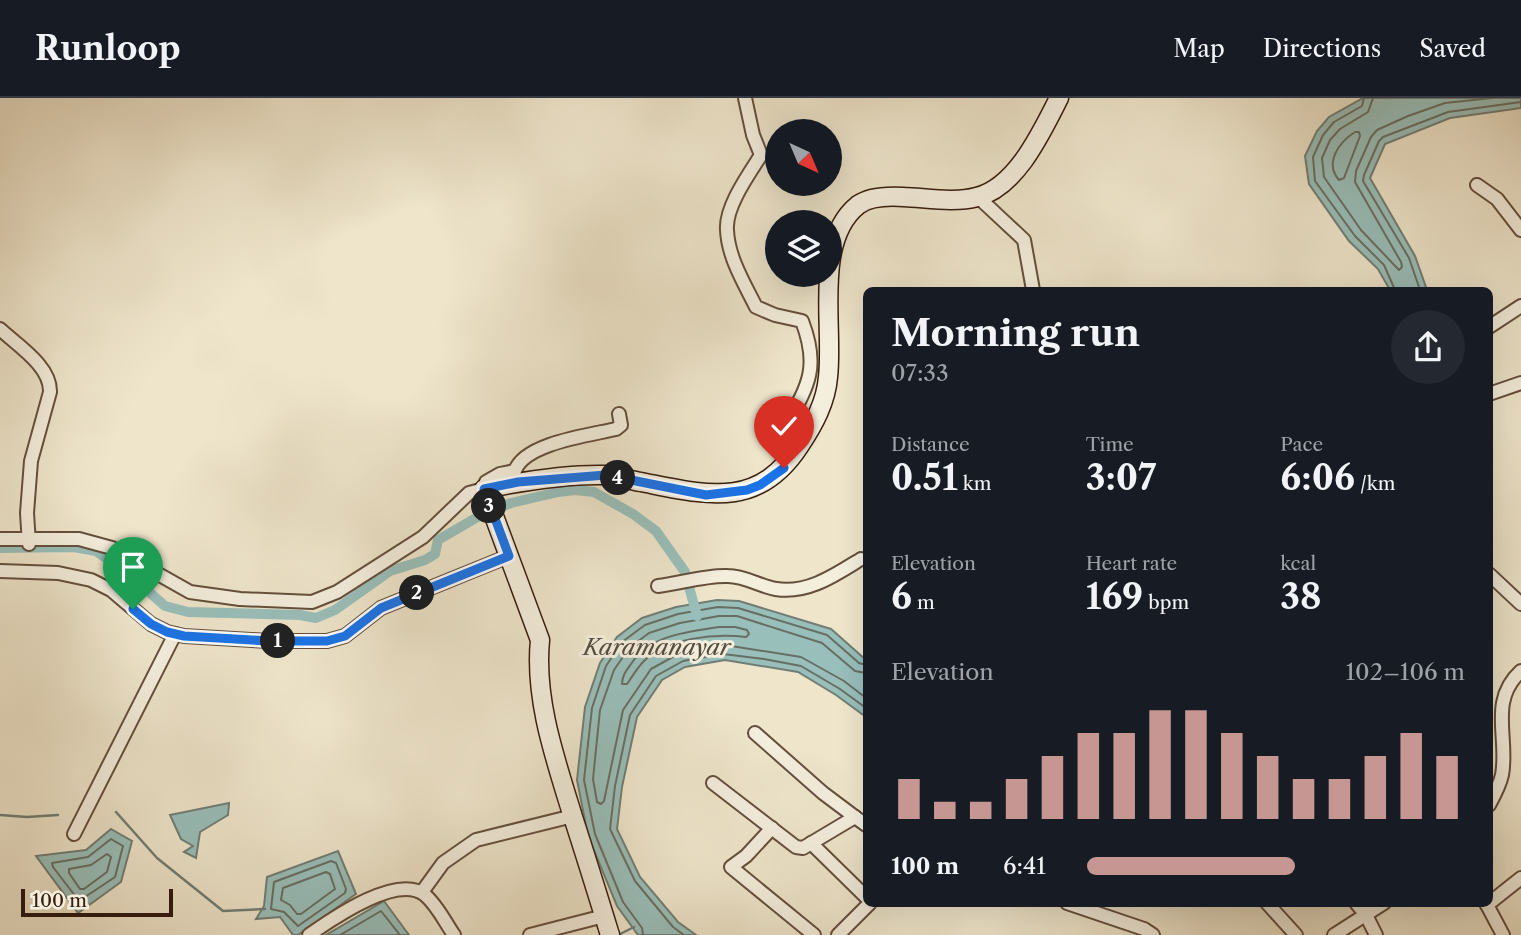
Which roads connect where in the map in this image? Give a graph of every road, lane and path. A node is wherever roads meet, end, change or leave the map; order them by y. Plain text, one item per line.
1 (744, 98) edge
2 (1059, 98) edge
3 (1476, 186) dead end
4 (978, 197) junction
5 (1521, 230) edge
6 (1032, 287) edge
7 (1521, 306) edge
8 (1493, 324) edge
9 (0, 329) edge
10 (1521, 383) edge
11 (1493, 393) edge
12 (619, 414) dead end
13 (802, 441) junction
14 (484, 489) junction
15 (0, 539) edge
16 (29, 542) junction
17 (509, 556) junction
18 (861, 559) dead end
19 (0, 572) edge
20 (1493, 579) edge
21 (658, 586) dead end
22 (1521, 604) edge
23 (175, 634) junction
24 (1518, 674) edge
25 (755, 733) dead end
26 (713, 783) dead end
27 (1493, 796) edge
28 (573, 816) junction
29 (855, 817) junction
30 (863, 823) edge
31 (772, 828) junction
32 (74, 834) dead end
33 (811, 842) junction
34 (1521, 878) edge
35 (422, 892) junction
36 (863, 894) edge
37 (1493, 899) edge
38 (866, 907) edge
39 (1079, 907) edge
40 (1271, 907) edge
41 (1359, 907) edge
42 (1378, 907) edge
43 (1489, 907) edge
44 (1366, 915) junction
45 (604, 916) junction
46 (309, 935) edge
47 (454, 935) edge
48 (530, 935) edge
49 (610, 935) edge
50 (814, 935) edge
51 (838, 935) edge
52 (1153, 935) edge
53 (1296, 935) edge
54 (1334, 935) edge
55 (1376, 935) edge
56 (1503, 935) edge

1 - 13 street
2 - 4 main road
3 - 5 street
4 - 6 street
4 - 13 main road
7 - 8 street
9 - 16 street
10 - 11 street
12 - 14 street
13 - 14 main road
14 - 16 street
14 - 17 main road
15 - 16 street
17 - 23 street
17 - 28 main road
18 - 21 street
19 - 23 street
20 - 22 street
23 - 32 street
24 - 27 street
25 - 29 street
26 - 31 street
28 - 35 street
28 - 45 main road
29 - 30 street
29 - 33 street
31 - 33 street
31 - 50 street
33 - 36 street
34 - 37 street
35 - 46 street
35 - 47 street
38 - 51 street
39 - 52 street
40 - 53 street
41 - 44 street
42 - 44 street
43 - 56 street
44 - 54 street
44 - 55 street
45 - 48 street
45 - 49 main road

